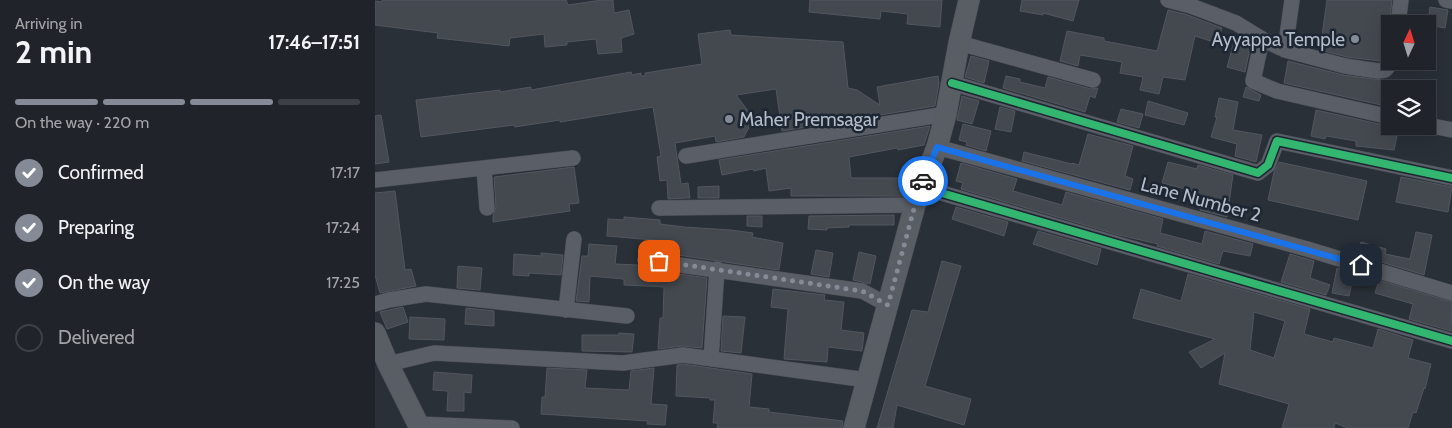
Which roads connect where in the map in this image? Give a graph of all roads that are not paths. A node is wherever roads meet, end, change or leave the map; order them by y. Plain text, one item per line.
1 (969, 0) edge
2 (1167, 0) edge
3 (1292, 0) edge
4 (1401, 0) edge
5 (1446, 0) edge
6 (1452, 1) edge
7 (1399, 15) edge
8 (1262, 39) junction
9 (959, 42) junction
10 (1285, 50) junction
11 (1385, 70) edge
12 (1093, 80) dead end
13 (952, 83) junction
14 (946, 114) junction
15 (1381, 115) edge
16 (1436, 127) edge
17 (1452, 130) edge
18 (937, 147) junction
19 (686, 156) dead end
20 (573, 158) dead end
21 (484, 168) junction
22 (1452, 178) edge
23 (375, 180) edge
24 (918, 196) junction
25 (487, 208) dead end
26 (659, 208) dead end
27 (574, 239) dead end
28 (645, 260) dead end
29 (717, 269) junction
30 (1452, 293) edge
31 (375, 304) edge
32 (888, 305) junction
33 (566, 310) junction
34 (627, 316) dead end
35 (1452, 341) edge
36 (380, 348) edge
37 (711, 359) junction
38 (867, 380) junction
39 (419, 426) edge
40 (512, 428) edge
41 (855, 428) edge

1 - 9 street
2 - 8 street
3 - 10 street
4 - 7 street
5 - 6 street
8 - 10 street
8 - 15 street
9 - 12 street
9 - 13 street
10 - 11 street
13 - 14 street
13 - 22 street
14 - 18 street
14 - 19 street
16 - 17 street
18 - 24 street
18 - 30 street, Lane Number 2
20 - 21 street
21 - 23 street
21 - 25 street
24 - 26 street
24 - 32 street
24 - 35 street
27 - 33 street
28 - 29 street
29 - 32 street
29 - 37 street
31 - 33 street
32 - 38 street
33 - 34 street
36 - 37 street
36 - 39 street
37 - 38 street
38 - 41 street
39 - 40 street

